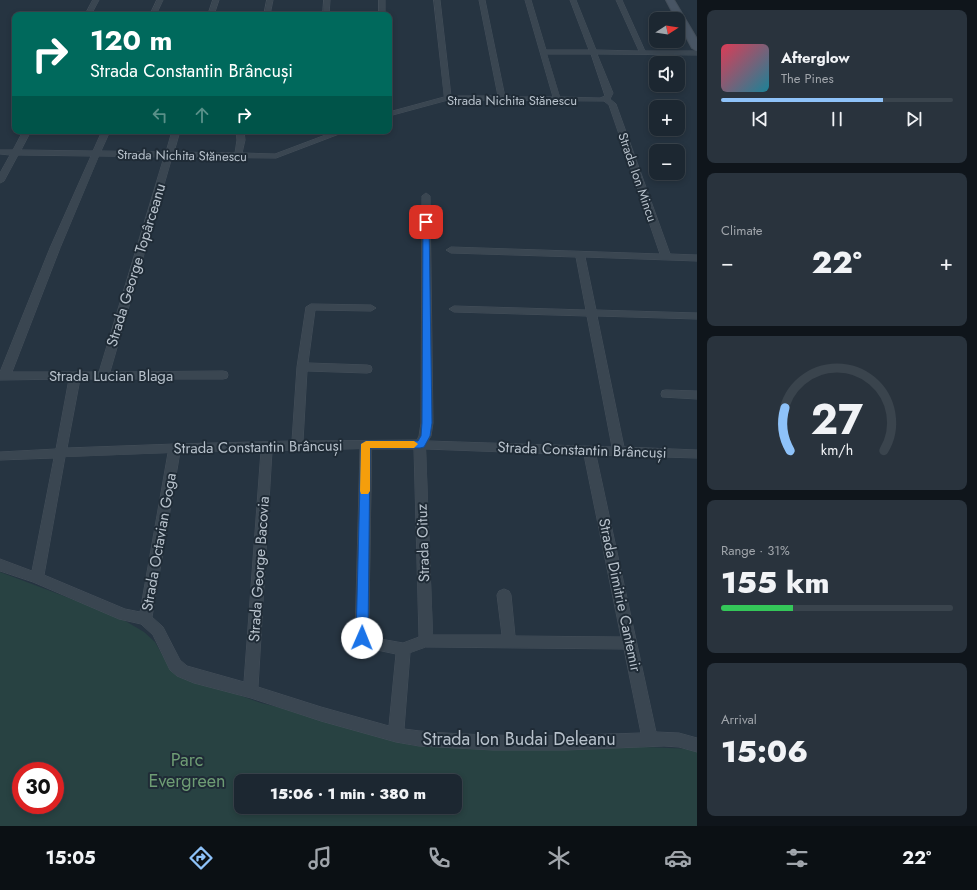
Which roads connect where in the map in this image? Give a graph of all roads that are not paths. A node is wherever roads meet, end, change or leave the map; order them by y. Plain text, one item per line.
1 (96, 0) edge
2 (160, 0) edge
3 (216, 0) edge
4 (270, 0) edge
5 (327, 0) edge
6 (382, 0) edge
7 (437, 0) edge
8 (482, 0) edge
9 (528, 0) edge
10 (573, 0) edge
11 (619, 0) edge
12 (670, 0) edge
13 (90, 12) edge
14 (154, 12) edge
15 (212, 12) edge
16 (268, 12) edge
17 (326, 12) edge
18 (382, 12) edge
19 (697, 48) edge
20 (543, 52) junction
21 (593, 53) junction
22 (643, 53) junction
23 (697, 53) edge
24 (607, 96) junction
25 (448, 98) junction
26 (502, 99) junction
27 (557, 100) junction
28 (392, 113) edge
29 (25, 134) edge
30 (105, 134) edge
31 (175, 134) edge
32 (240, 134) edge
33 (318, 134) edge
34 (335, 134) edge
35 (318, 140) junction
36 (0, 152) edge
37 (15, 153) junction
38 (97, 154) junction
39 (169, 155) junction
40 (238, 156) junction
41 (0, 181) edge
42 (426, 196) dead end
43 (450, 250) dead end
44 (580, 255) junction
45 (666, 257) junction
46 (697, 258) edge
47 (371, 308) dead end
48 (454, 309) dead end
49 (591, 312) junction
50 (697, 316) edge
51 (302, 366) junction
52 (367, 369) dead end
53 (223, 375) dead end
54 (2, 376) edge
55 (75, 376) junction
56 (103, 376) junction
57 (666, 394) dead end
58 (697, 395) edge
59 (366, 444) junction
60 (297, 445) junction
61 (420, 445) junction
62 (267, 446) junction
63 (175, 448) junction
64 (589, 451) junction
65 (619, 451) junction
66 (59, 453) junction
67 (697, 454) edge
68 (0, 456) edge
69 (0, 566) edge
70 (37, 578) junction
71 (504, 595) dead end
72 (145, 619) junction
73 (426, 641) junction
74 (509, 641) junction
75 (630, 643) junction
76 (403, 649) junction
77 (251, 691) junction
78 (396, 735) junction
79 (650, 740) junction
80 (697, 745) edge

1 - 13 street
2 - 14 street
3 - 15 street
4 - 16 street
5 - 17 street
6 - 18 street
7 - 25 street
8 - 26 street
9 - 20 street
10 - 21 street, Strada Ion Mincu
11 - 22 street
12 - 19 main road
20 - 21 street
20 - 27 street
21 - 22 street
21 - 24 street, Strada Ion Mincu
22 - 23 street
24 - 27 street, Strada Nichita Stănescu
24 - 45 street, Strada Ion Mincu
25 - 26 street, Strada Nichita Stănescu
25 - 28 street, Strada Nichita Stănescu
26 - 27 street, Strada Nichita Stănescu
29 - 37 street
30 - 38 street
31 - 39 street, Strada George Topârceanu
32 - 40 street
33 - 35 street
34 - 35 street, Strada Nichita Stănescu
35 - 40 street, Strada Nichita Stănescu
36 - 37 street, Strada Nichita Stănescu
37 - 38 street, Strada Nichita Stănescu
37 - 41 street
38 - 39 street, Strada Nichita Stănescu
38 - 54 street
39 - 40 street, Strada Nichita Stănescu
39 - 56 street, Strada George Topârceanu
42 - 61 street
43 - 44 street
44 - 45 street
44 - 49 street
45 - 46 street
47 - 51 street
48 - 49 street
49 - 50 street
49 - 65 street
51 - 52 street
51 - 60 street
53 - 56 street, Strada Lucian Blaga
54 - 55 street, Strada Lucian Blaga
55 - 56 street, Strada Lucian Blaga
55 - 66 street
57 - 58 street
59 - 60 street, Strada Constantin Brâncuși
59 - 61 street, Strada Constantin Brâncuși
59 - 76 street
60 - 62 street, Strada Constantin Brâncuși
61 - 64 street, Strada Constantin Brâncuși
61 - 73 street, Strada Oituz
62 - 63 street, Strada Constantin Brâncuși
62 - 77 street, Strada George Bacovia
63 - 66 street, Strada Constantin Brâncuși
63 - 72 street, Strada Octavian Goga
64 - 65 street, Strada Constantin Brâncuși
64 - 75 street, Strada Dimitrie Cantemir
65 - 67 street, Strada Constantin Brâncuși
66 - 68 street, Strada Constantin Brâncuși
66 - 70 street
69 - 70 street
70 - 72 street
71 - 74 street
72 - 77 street, Strada Octavian Goga
73 - 74 street
73 - 76 street
74 - 75 street
75 - 79 street, Strada Dimitrie Cantemir
76 - 78 street
77 - 78 street, Strada Ion Budai Deleanu
78 - 79 street, Strada Ion Budai Deleanu
79 - 80 street, Strada Ion Budai Deleanu

